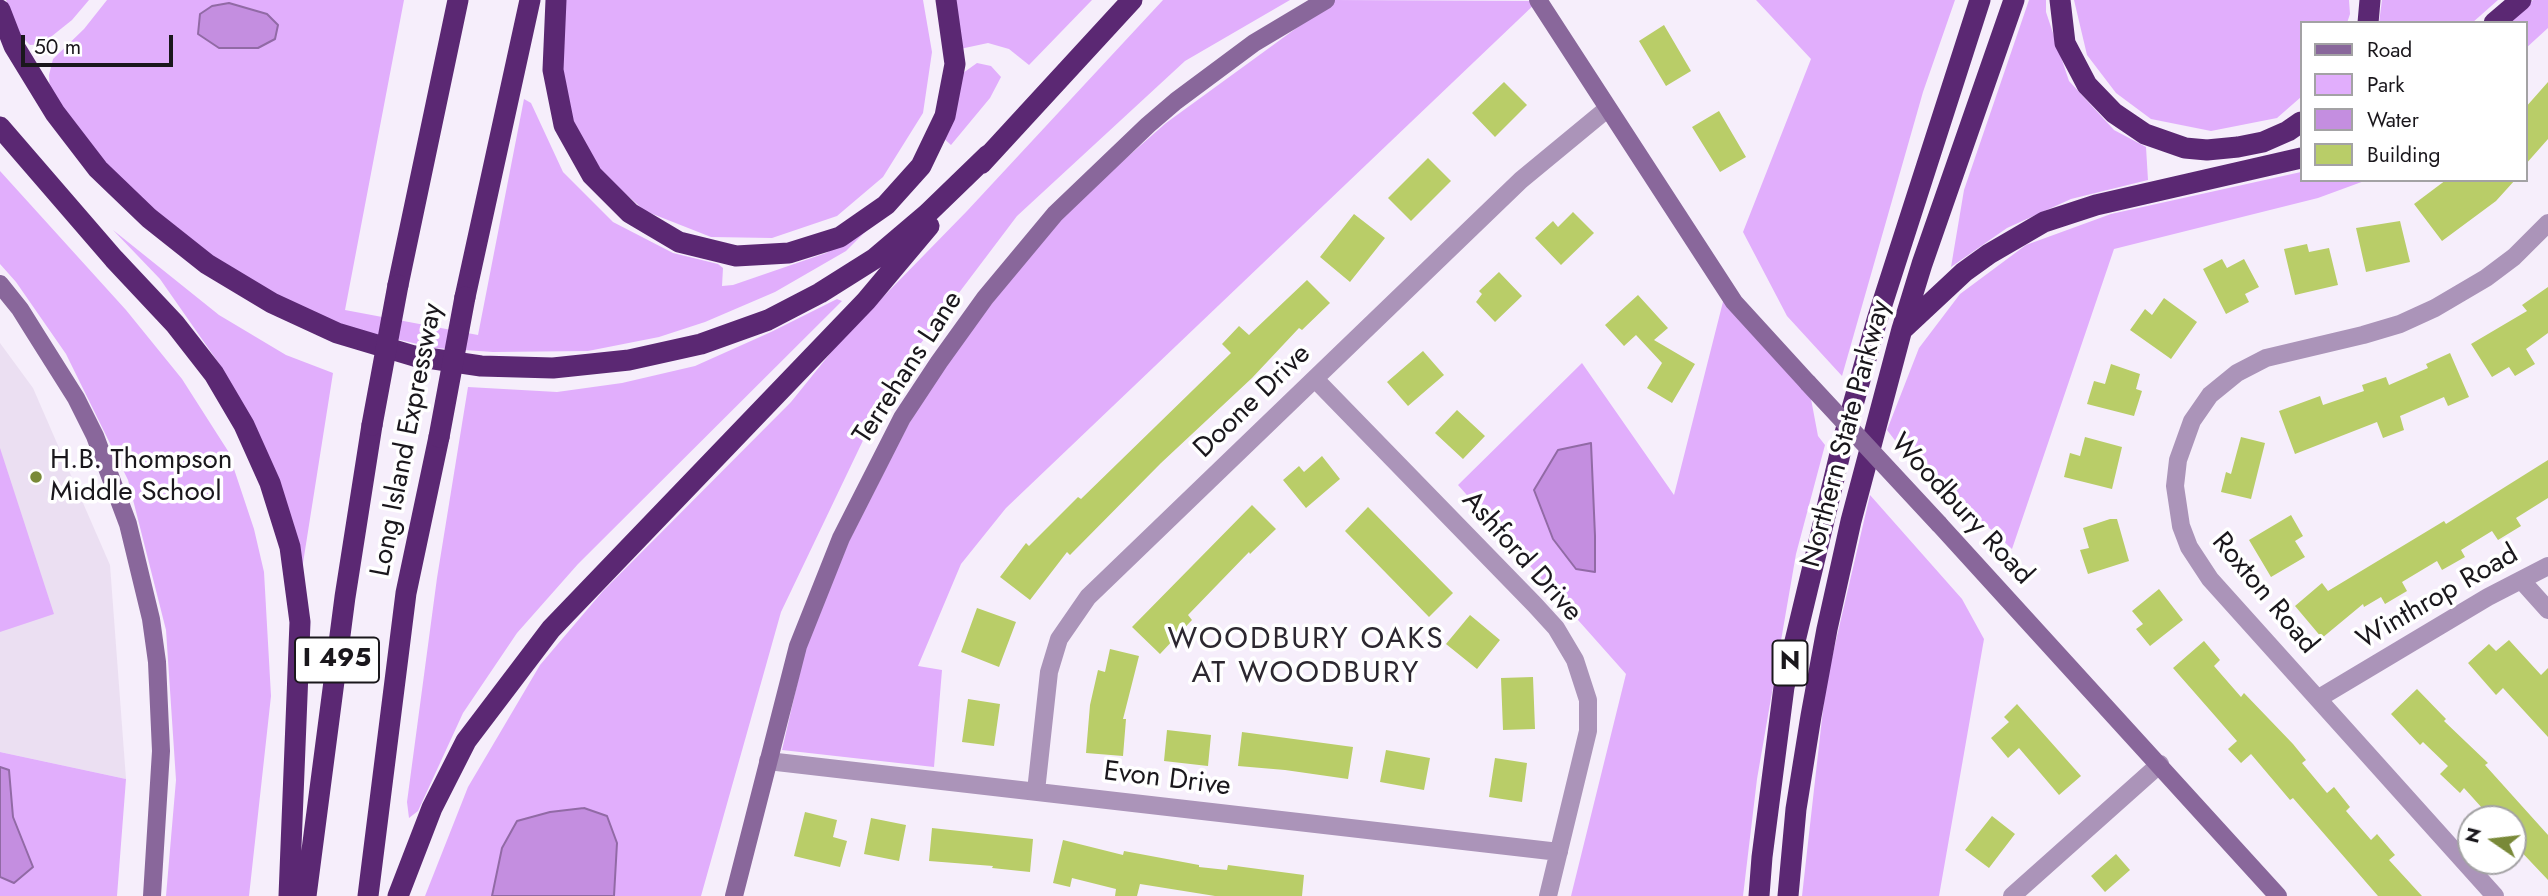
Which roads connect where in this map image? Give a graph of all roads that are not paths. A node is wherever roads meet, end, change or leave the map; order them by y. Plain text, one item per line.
1 (458, 0) edge
2 (530, 0) edge
3 (556, 0) edge
4 (946, 0) edge
5 (1132, 0) edge
6 (1326, 0) edge
7 (1538, 0) edge
8 (1980, 0) edge
9 (2014, 0) edge
10 (2060, 0) edge
11 (2370, 0) edge
12 (2521, 0) edge
13 (0, 10) edge
14 (2368, 21) edge
15 (2496, 21) edge
16 (1607, 109) junction
17 (2300, 123) edge
18 (0, 127) edge
19 (0, 144) edge
20 (988, 155) junction
21 (2300, 158) edge
22 (2548, 223) edge
23 (114, 259) junction
24 (0, 285) edge
25 (1902, 329) junction
26 (1315, 379) junction
27 (2548, 565) edge
28 (2522, 581) junction
29 (2548, 611) edge
30 (2319, 698) junction
31 (768, 761) junction
32 (2160, 764) junction
33 (1036, 791) junction
34 (1559, 852) junction
35 (152, 896) edge
36 (289, 896) edge
37 (306, 896) edge
38 (368, 896) edge
39 (398, 896) edge
40 (734, 896) edge
41 (1548, 896) edge
42 (1759, 896) edge
43 (1788, 896) edge
44 (2012, 896) edge
45 (2278, 896) edge
46 (2495, 896) edge

1 - 37 highway, Long Island Expressway / I 495, bridge
2 - 38 highway, Long Island Expressway / I 495, bridge
3 - 4 highway
5 - 20 highway
6 - 31 main road, Terrehans Lane
7 - 16 main road, Woodbury Road
8 - 42 highway, Northern State Parkway / N
9 - 25 highway, Northern State Parkway / N
10 - 17 highway
11 - 14 highway
12 - 15 highway
13 - 20 highway
16 - 26 street, Doone Drive
16 - 32 main road, Woodbury Road, bridge
18 - 23 highway
19 - 23 highway
20 - 39 highway
21 - 25 highway
22 - 30 street, Roxton Road
23 - 36 highway
24 - 35 main road
25 - 43 highway, Northern State Parkway / N
26 - 33 street, Doone Drive
26 - 34 street, Ashford Drive
27 - 28 street, Winthrop Road
28 - 29 street
28 - 30 street, Winthrop Road
30 - 46 street, Roxton Road
31 - 33 street, Evon Drive
31 - 40 main road, Terrehans Lane
32 - 44 street
32 - 45 main road, Woodbury Road
33 - 34 street, Evon Drive
34 - 41 street, Ashford Drive

